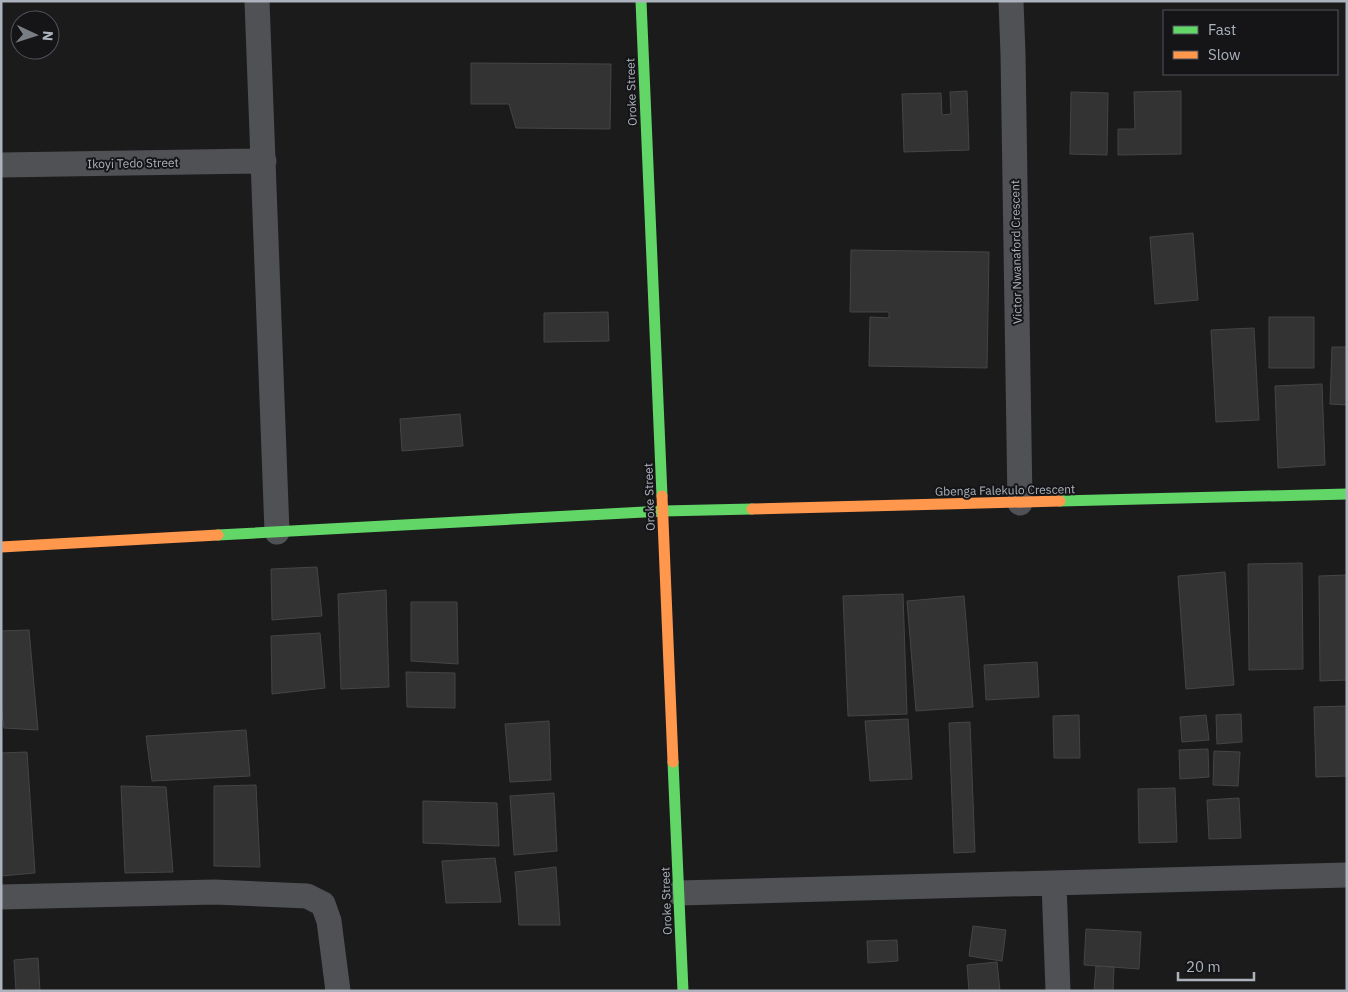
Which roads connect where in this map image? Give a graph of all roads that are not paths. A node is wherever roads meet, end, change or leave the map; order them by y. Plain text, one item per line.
1 (257, 1) edge
2 (641, 1) edge
3 (1011, 1) edge
4 (264, 161) junction
5 (1, 165) edge
6 (1347, 494) edge
7 (1020, 503) junction
8 (663, 511) junction
9 (277, 532) junction
10 (1, 547) edge
11 (1347, 875) edge
12 (1054, 883) junction
13 (679, 893) junction
14 (1, 898) edge
15 (338, 991) edge
16 (683, 991) edge
17 (1058, 991) edge

1 - 4 street
2 - 8 street, Oroke Street
3 - 7 street, Victor Nwanaford Crescent
4 - 5 street, Ikoyi Tedo Street
4 - 9 street
6 - 7 street, Gbenga Falekulo Crescent
7 - 8 street, Gbenga Falekulo Crescent
8 - 9 street, Gbenga Falekulo Crescent
8 - 13 street, Oroke Street
9 - 10 street, Gbenga Falekulo Crescent
11 - 12 street
12 - 13 street
12 - 17 street
13 - 16 street, Oroke Street
14 - 15 street

